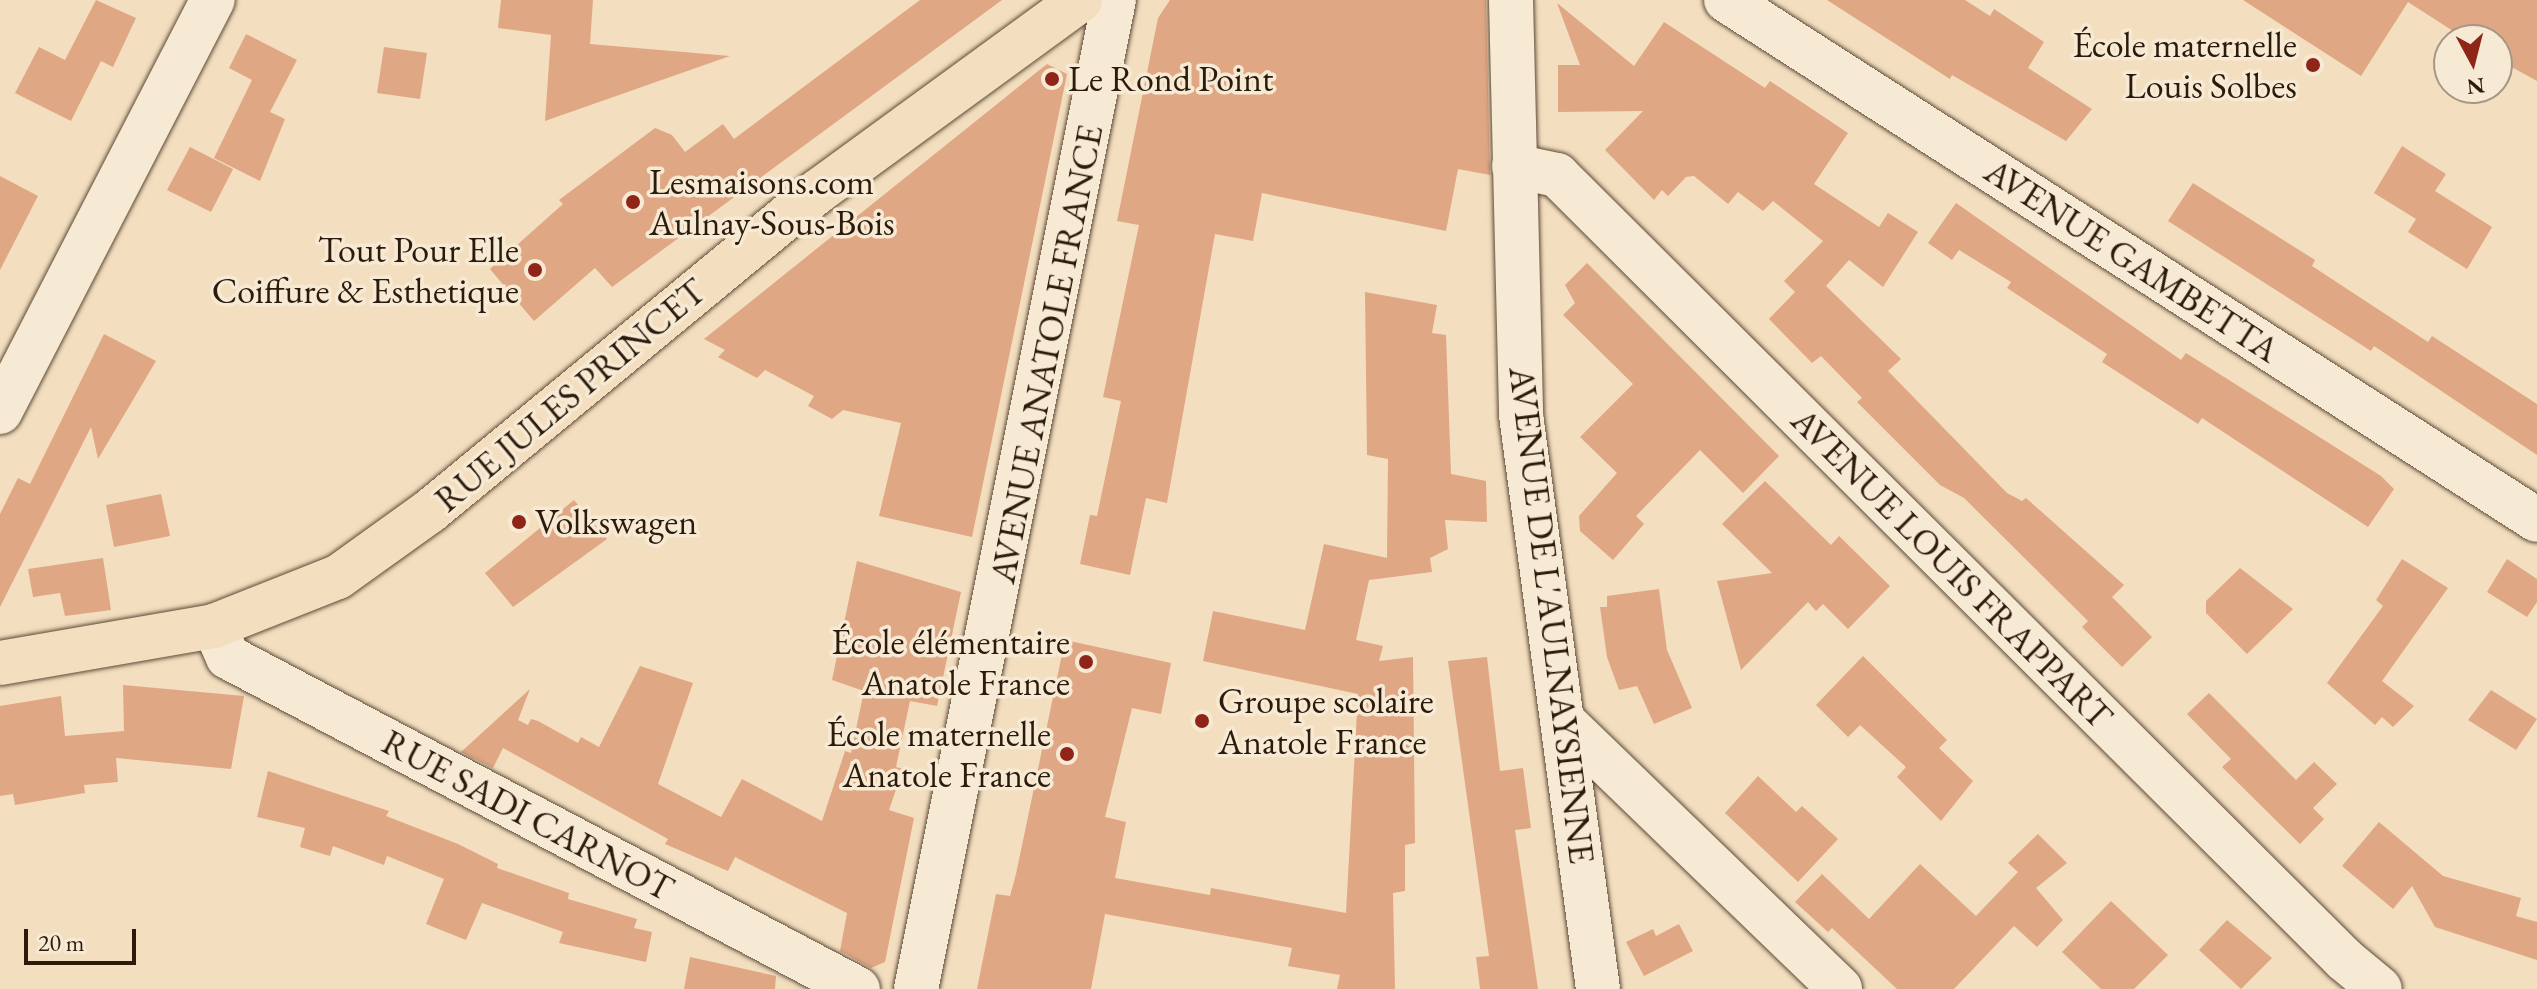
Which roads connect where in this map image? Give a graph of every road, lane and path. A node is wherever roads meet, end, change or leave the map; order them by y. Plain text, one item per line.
1 (213, 0) edge
2 (1080, 0) edge
3 (1114, 0) edge
4 (1511, 0) edge
5 (1726, 0) edge
6 (1514, 166) junction
7 (0, 412) edge
8 (2537, 520) edge
9 (214, 626) junction
10 (0, 663) edge
11 (1566, 724) junction
12 (858, 989) edge
13 (916, 989) edge
14 (1598, 989) edge
15 (1840, 989) edge
16 (2380, 989) edge

1 - 7 street
2 - 9 main road, RUE JULES PRINCET
3 - 13 street, AVENUE ANATOLE FRANCE
4 - 6 street, AVENUE DE L'AULNAYSIENNE
5 - 8 street, AVENUE GAMBETTA
6 - 11 street, AVENUE DE L'AULNAYSIENNE
6 - 16 street, AVENUE LOUIS FRAPPART
9 - 10 main road, RUE JULES PRINCET
9 - 12 street, RUE SADI CARNOT
11 - 14 street, AVENUE DE L'AULNAYSIENNE
11 - 15 street

